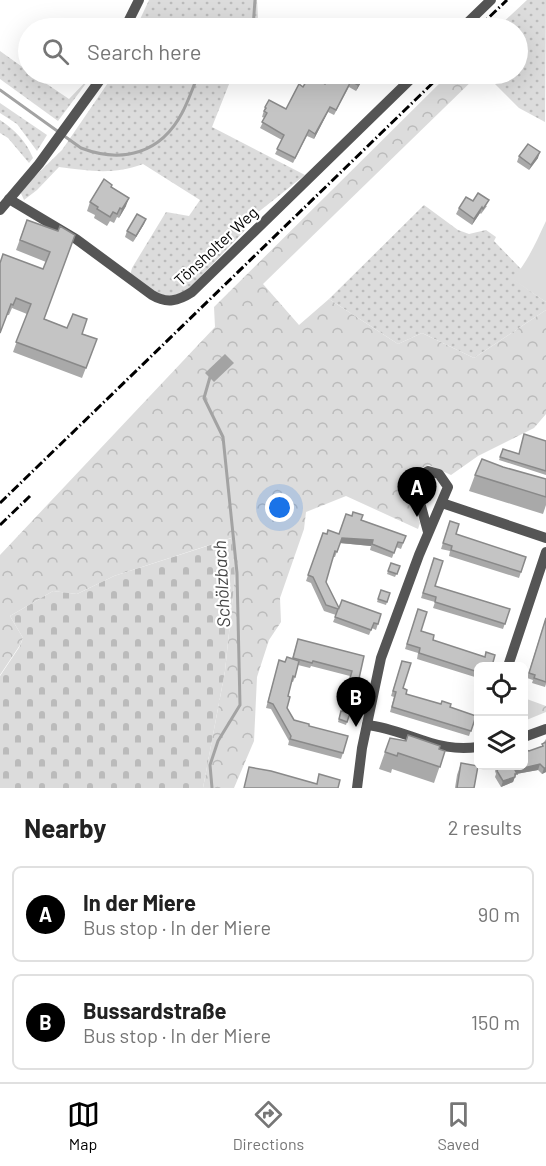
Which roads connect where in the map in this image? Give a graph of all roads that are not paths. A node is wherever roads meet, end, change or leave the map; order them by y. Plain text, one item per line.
1 (139, 0) edge
2 (491, 0) edge
3 (131, 18) edge
4 (472, 18) edge
5 (97, 84) edge
6 (406, 84) edge
7 (9, 199) junction
8 (0, 210) edge
9 (442, 503) junction
10 (428, 532) junction
11 (546, 538) edge
12 (546, 552) edge
13 (509, 662) edge
14 (367, 725) junction
15 (546, 729) edge
16 (528, 736) edge
17 (474, 747) edge
18 (357, 788) edge

1 - 3 street
2 - 4 street
5 - 7 street
6 - 7 street, Tönsholter Weg
7 - 8 street
9 - 10 street
9 - 10 street
9 - 11 street
10 - 14 street
12 - 13 street
14 - 17 street
14 - 18 street
15 - 16 street

